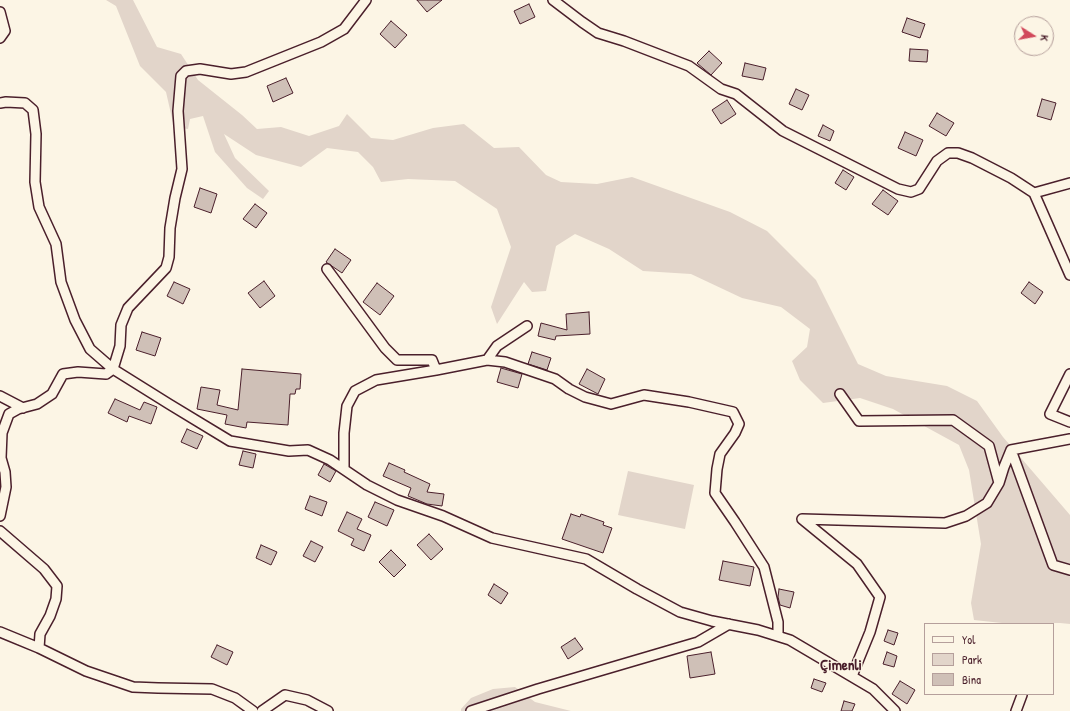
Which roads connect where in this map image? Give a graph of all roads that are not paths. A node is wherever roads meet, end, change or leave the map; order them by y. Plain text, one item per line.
1 (366, 0) edge
2 (552, 0) edge
3 (0, 12) edge
4 (0, 38) edge
5 (0, 103) edge
6 (1070, 183) edge
7 (1034, 193) junction
8 (327, 269) dead end
9 (1070, 275) edge
10 (527, 326) dead end
11 (487, 360) junction
12 (113, 369) junction
13 (436, 370) junction
14 (1070, 374) edge
15 (840, 394) dead end
16 (0, 396) edge
17 (23, 408) junction
18 (1070, 422) edge
19 (1070, 439) edge
20 (1011, 450) junction
21 (344, 469) junction
22 (999, 483) junction
23 (0, 516) edge
24 (0, 531) edge
25 (1070, 570) edge
26 (729, 624) junction
27 (0, 632) edge
28 (778, 636) junction
29 (39, 648) junction
30 (852, 676) junction
31 (1022, 695) dead end
32 (253, 711) edge
33 (262, 711) edge
34 (328, 711) edge
35 (471, 711) edge
36 (895, 711) edge
37 (1016, 711) edge

1 - 12 street
2 - 7 street
3 - 4 street
5 - 12 street
6 - 7 street
7 - 9 street
8 - 13 street
10 - 11 street
11 - 13 street
11 - 28 street
12 - 17 street
12 - 21 street
13 - 21 street
14 - 18 street
15 - 22 street
16 - 17 street
17 - 23 street
19 - 20 street
20 - 22 street
20 - 25 street
21 - 26 street
22 - 30 street
24 - 29 street
26 - 28 street
26 - 35 street
27 - 29 street
28 - 30 street
29 - 32 street
30 - 36 street
31 - 37 street
33 - 34 street

